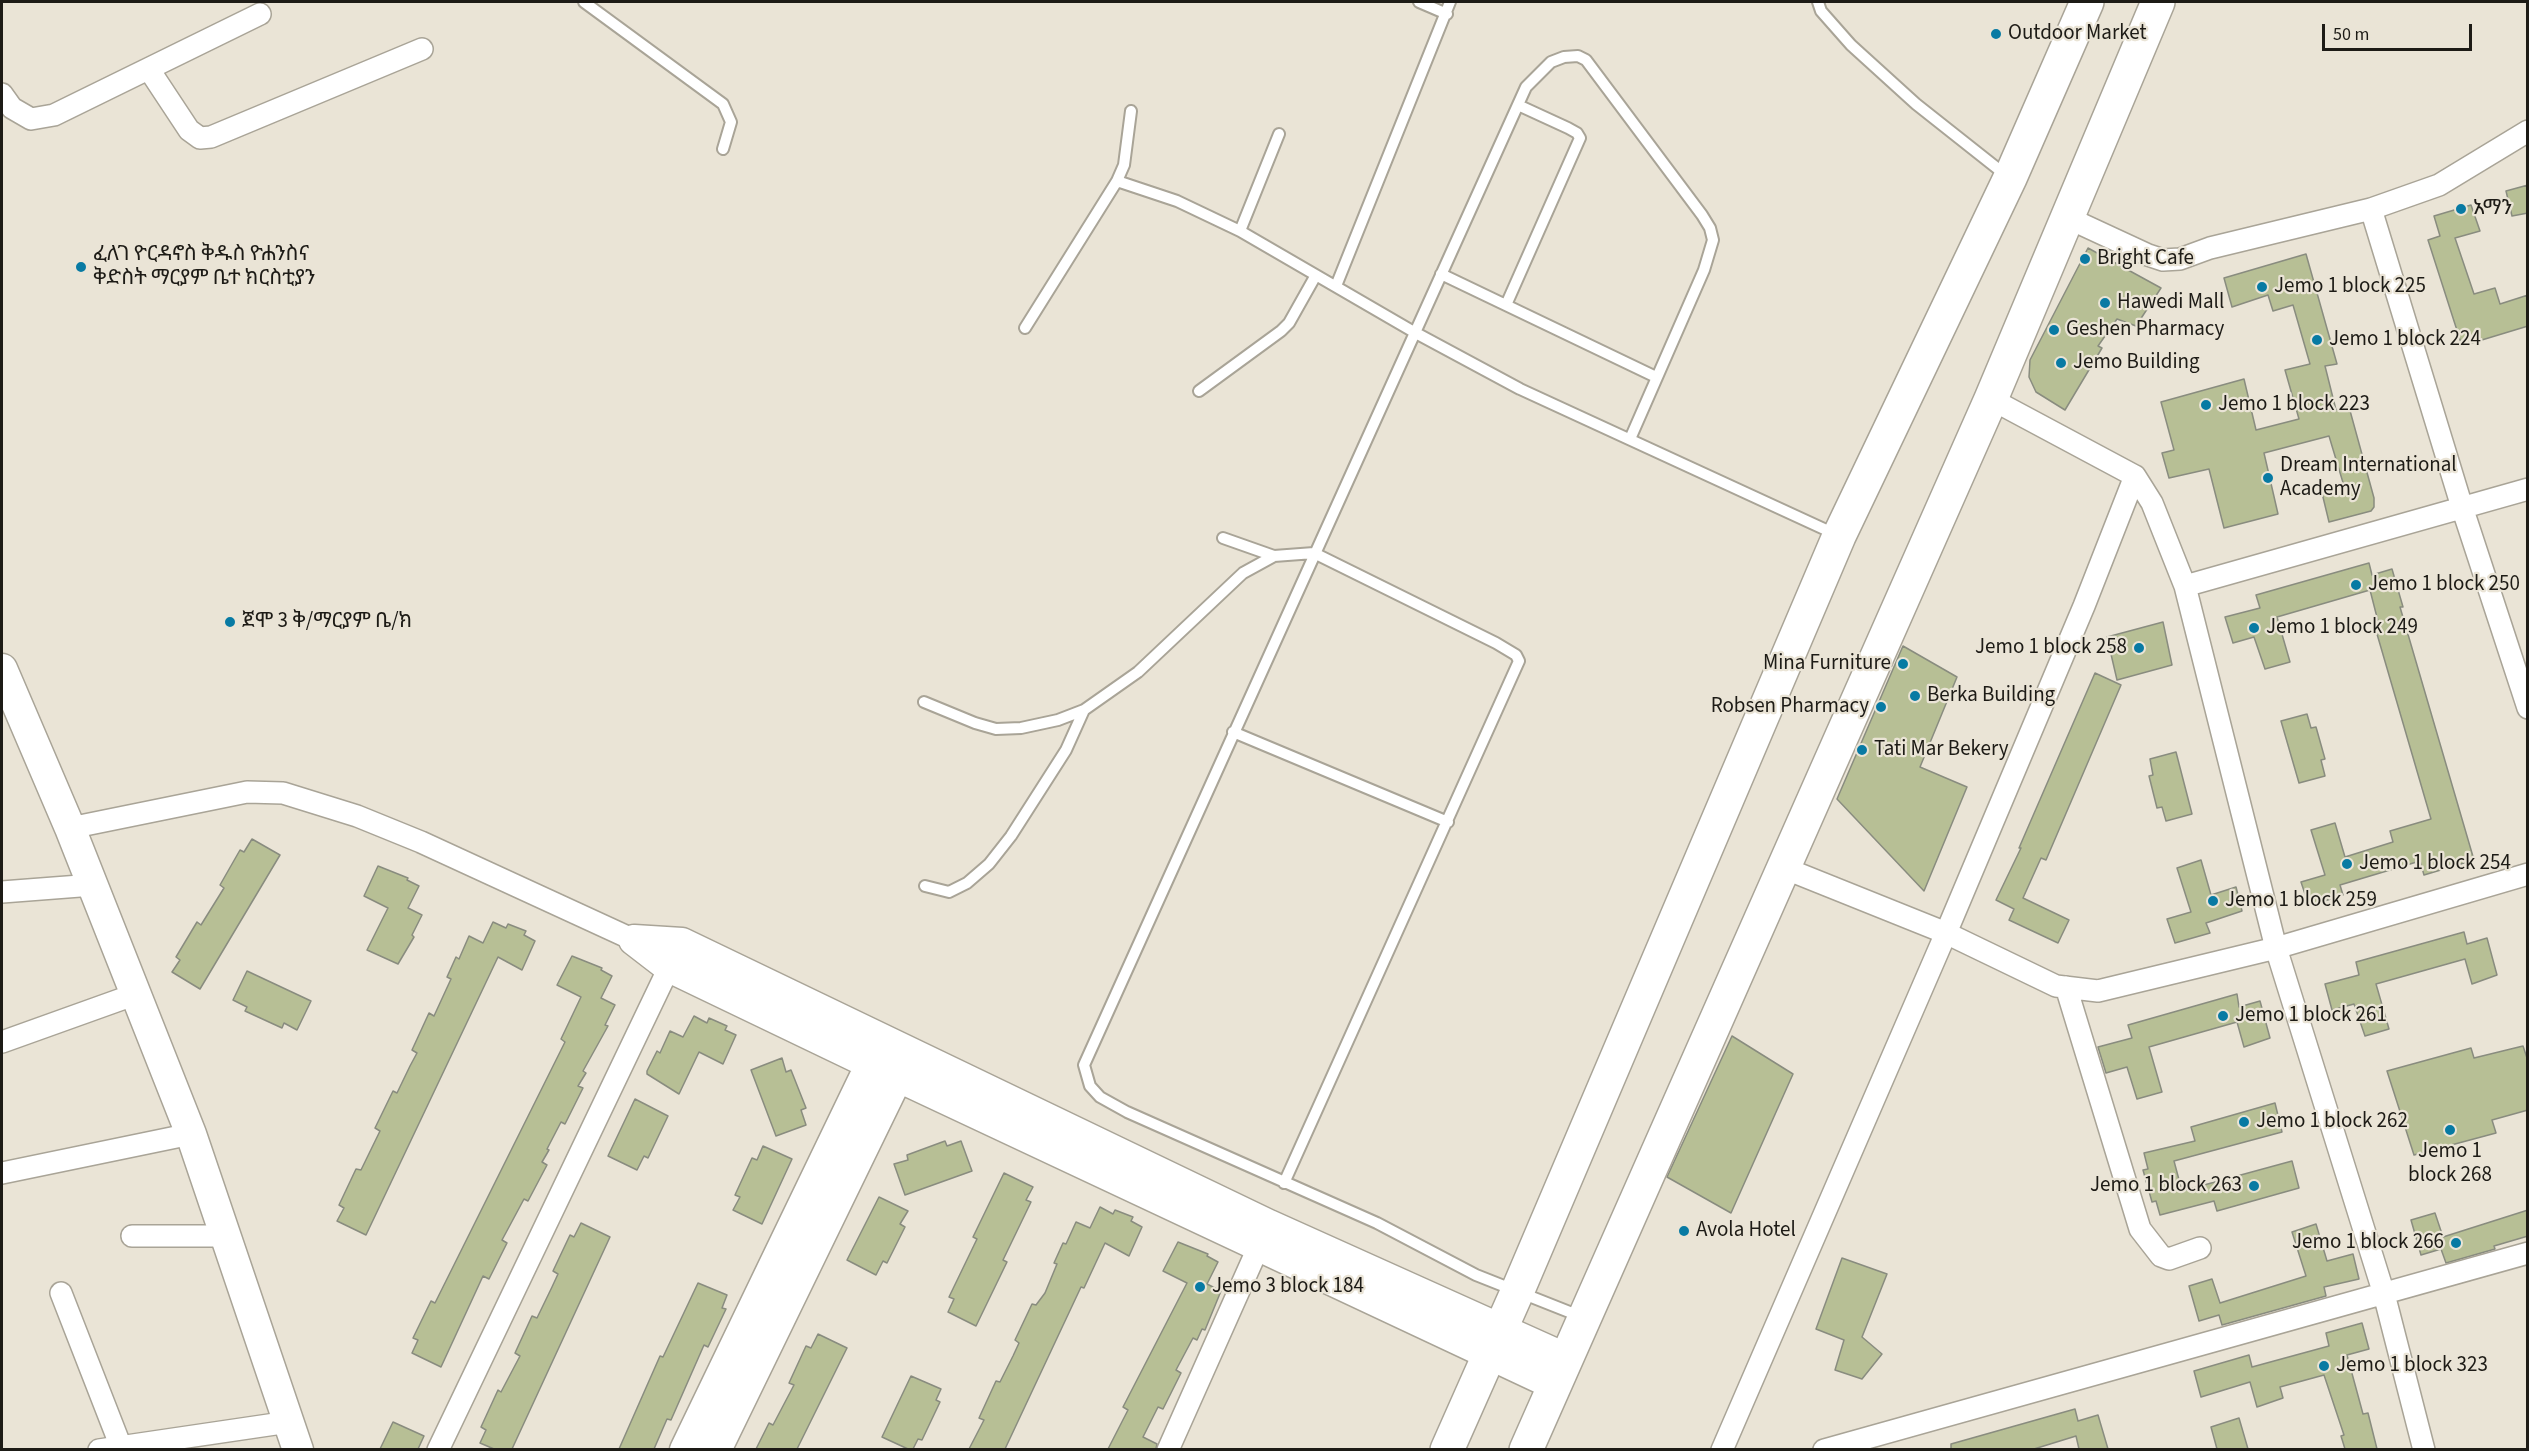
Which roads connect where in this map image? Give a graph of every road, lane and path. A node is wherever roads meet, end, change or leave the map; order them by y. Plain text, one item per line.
1 (584, 2) edge
2 (1419, 2) edge
3 (1450, 2) edge
4 (1818, 2) edge
5 (2087, 2) edge
6 (2158, 2) edge
7 (260, 14) dead end
8 (1448, 14) junction
9 (422, 49) dead end
10 (150, 71) junction
11 (2, 94) edge
12 (1518, 105) junction
13 (1131, 111) dead end
14 (2528, 131) edge
15 (1279, 134) dead end
16 (723, 149) dead end
17 (2010, 178) junction
18 (1118, 181) junction
19 (2371, 209) junction
20 (2066, 217) junction
21 (1240, 231) junction
22 (1441, 274) junction
23 (1316, 275) junction
24 (1336, 286) junction
25 (1506, 305) junction
26 (1025, 328) dead end
27 (1414, 332) junction
28 (1656, 377) junction
29 (1199, 391) dead end
30 (1991, 399) junction
31 (1630, 439) junction
32 (2135, 476) junction
33 (2528, 489) edge
34 (2462, 507) junction
35 (1839, 536) junction
36 (1223, 538) dead end
37 (1314, 553) junction
38 (1274, 556) junction
39 (2184, 586) junction
40 (4, 680) edge
41 (924, 702) dead end
42 (2528, 708) edge
43 (1084, 710) junction
44 (1233, 732) junction
45 (1448, 822) junction
46 (70, 828) junction
47 (1784, 868) junction
48 (2528, 874) edge
49 (93, 885) junction
50 (925, 886) dead end
51 (2, 892) edge
52 (1946, 933) junction
53 (633, 940) joint
54 (2276, 948) junction
55 (676, 955) junction
56 (2066, 987) junction
57 (136, 994) junction
58 (2, 1042) edge
59 (885, 1070) junction
60 (191, 1134) junction
61 (2, 1173) edge
62 (1284, 1183) junction
63 (132, 1236) dead end
64 (227, 1236) junction
65 (1258, 1248) junction
66 (2200, 1248) dead end
67 (2528, 1253) edge
68 (781, 1282) junction
69 (1518, 1290) junction
70 (61, 1293) dead end
71 (2384, 1294) junction
72 (1585, 1318) junction
73 (1494, 1342) junction
74 (1561, 1372) junction
75 (293, 1436) edge
76 (121, 1448) junction
77 (99, 1449) edge
78 (438, 1449) edge
79 (685, 1449) edge
80 (716, 1449) edge
81 (1168, 1449) edge
82 (1446, 1449) edge
83 (1526, 1449) edge
84 (1722, 1449) edge
85 (1824, 1449) edge
86 (2424, 1449) edge

1 - 16 lane
2 - 8 lane
3 - 8 lane
4 - 17 lane
5 - 17 main road
6 - 20 main road
7 - 10 street
8 - 24 lane
9 - 10 street
10 - 11 street
12 - 22 lane
12 - 25 lane
12 - 28 lane
13 - 18 lane
14 - 19 street
15 - 21 lane
17 - 35 main road
18 - 21 lane
18 - 26 lane
19 - 20 street
19 - 34 street
20 - 30 main road
21 - 23 lane
22 - 25 lane
22 - 27 lane
23 - 24 lane
23 - 29 lane
24 - 27 lane
25 - 28 lane
27 - 31 lane
27 - 37 lane
28 - 31 lane
30 - 32 street
30 - 47 main road
31 - 35 lane
32 - 39 street
32 - 52 street
33 - 34 street
34 - 39 street
34 - 42 street
35 - 69 main road
36 - 38 lane
37 - 38 lane
37 - 44 lane
37 - 45 lane
38 - 43 lane
39 - 54 street
40 - 46 street
41 - 43 lane
43 - 50 lane
44 - 45 lane
44 - 62 lane
45 - 62 lane
46 - 49 street
46 - 53 street
47 - 52 street
47 - 72 main road
48 - 54 street
49 - 51 street
49 - 57 street
52 - 56 street
52 - 84 street
53 - 55 street
54 - 56 street
54 - 71 street
55 - 59 street
55 - 73 street
55 - 78 street
56 - 66 street
57 - 58 street
57 - 60 street
59 - 65 street
59 - 68 street
60 - 61 street
60 - 64 street
62 - 69 lane
63 - 64 street
64 - 75 street
65 - 73 street
65 - 81 street
67 - 71 street
68 - 79 street
68 - 80 street
69 - 72 lane
69 - 73 main road
70 - 76 street
71 - 85 street
71 - 86 street
72 - 74 main road
73 - 74 street
73 - 82 main road
74 - 83 main road
75 - 76 street
76 - 77 street

